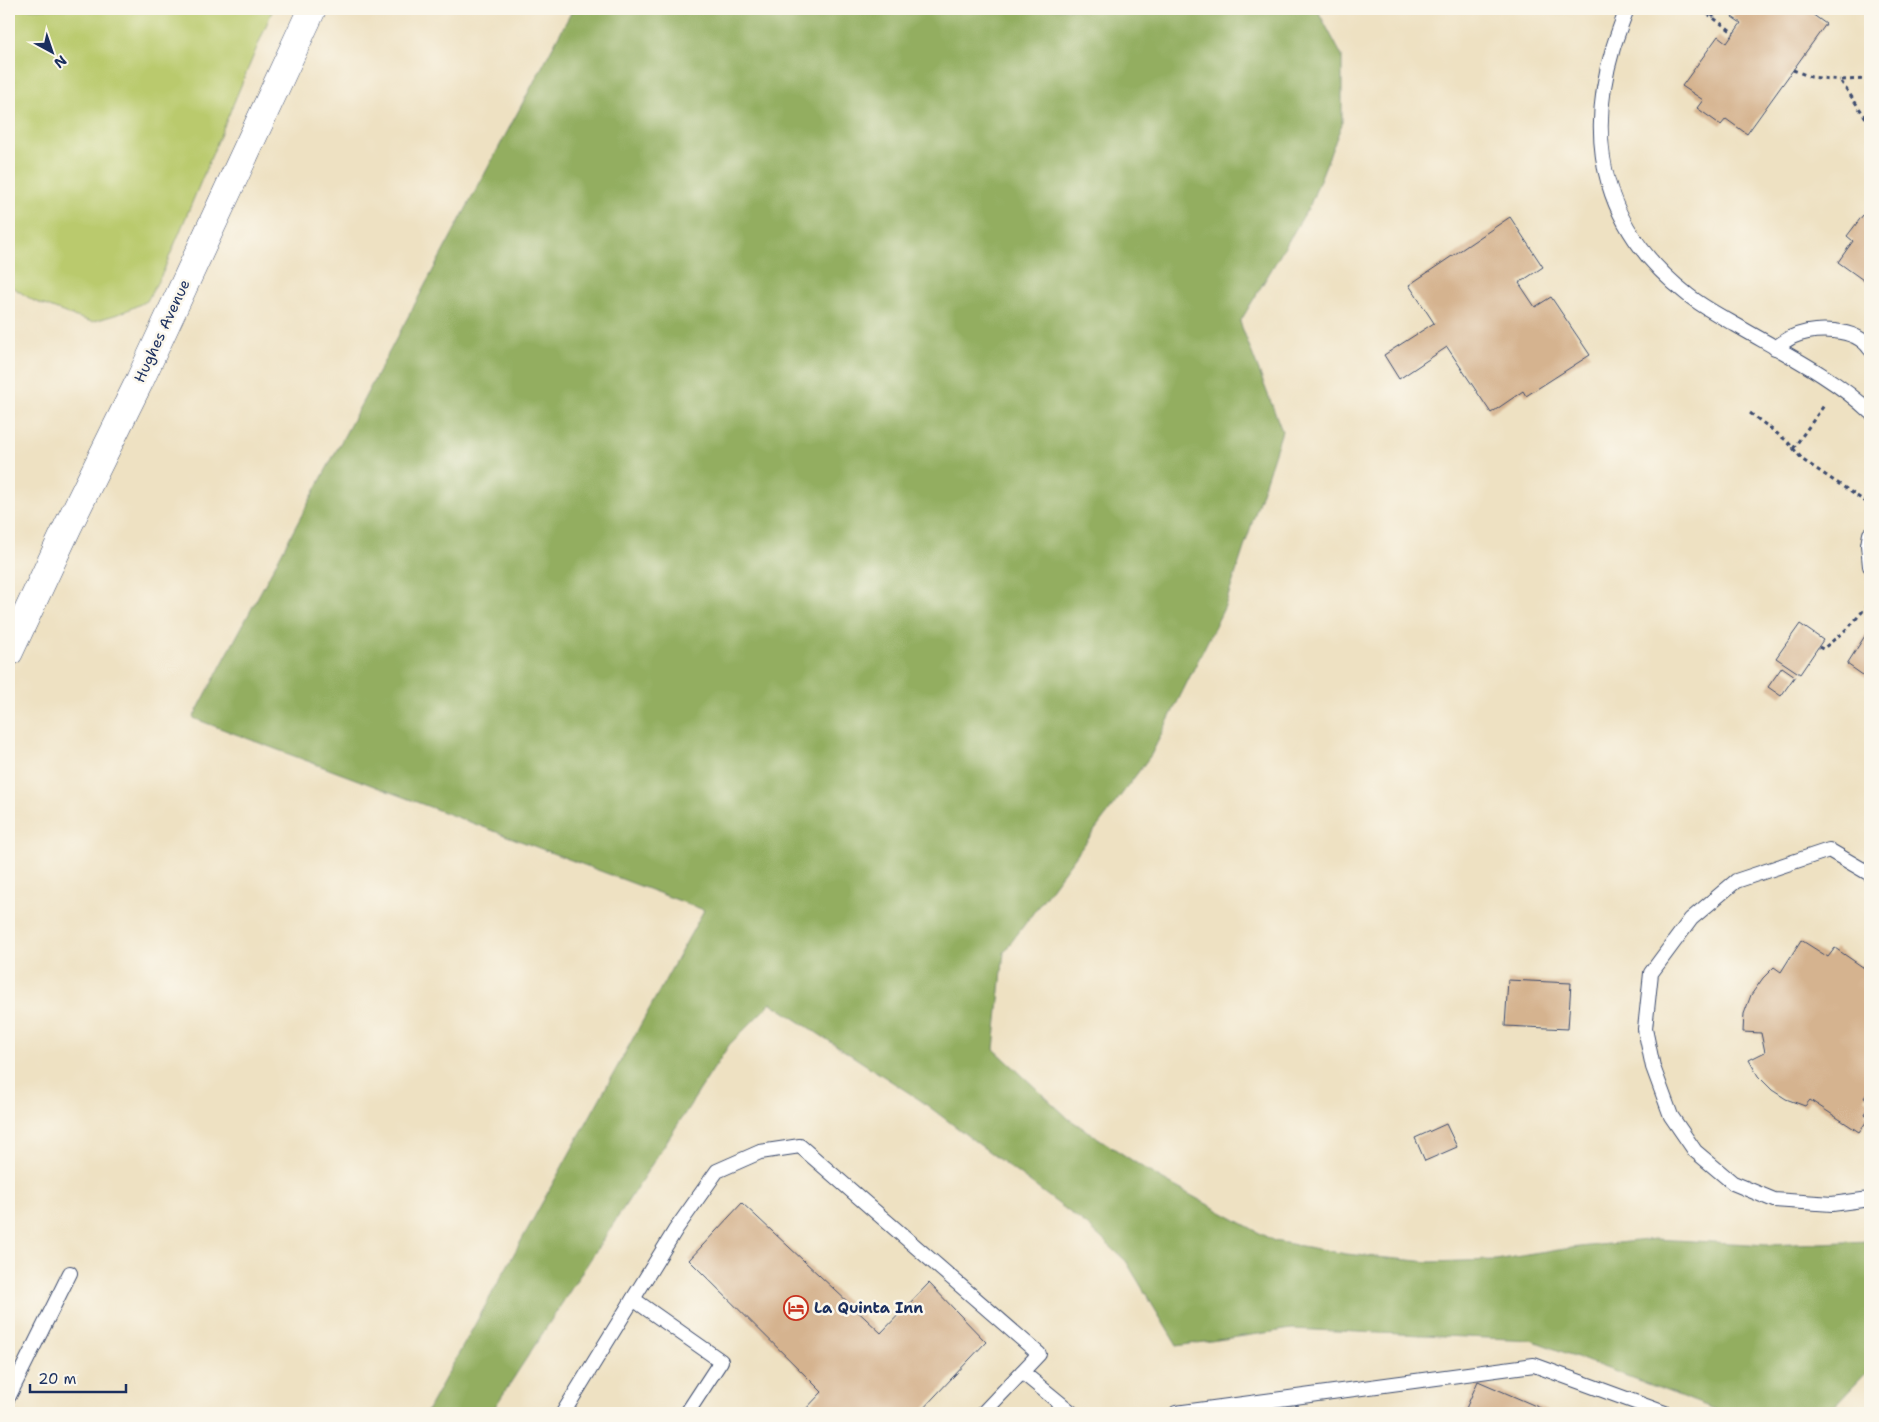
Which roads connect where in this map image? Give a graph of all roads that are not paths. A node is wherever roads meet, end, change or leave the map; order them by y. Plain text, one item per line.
1 (312, 9) edge
2 (1627, 9) edge
3 (1775, 348) junction
4 (1870, 349) edge
5 (1870, 412) edge
6 (1870, 534) edge
7 (1870, 566) edge
8 (9, 652) edge
9 (1870, 874) edge
10 (1870, 1200) edge
11 (70, 1273) dead end
12 (633, 1299) junction
13 (1022, 1372) junction
14 (9, 1396) edge
15 (563, 1413) edge
16 (687, 1413) edge
17 (983, 1413) edge
18 (1072, 1413) edge
19 (1176, 1413) edge
20 (1665, 1413) edge

1 - 8 street, Hughes Avenue
2 - 3 lane
3 - 4 lane
3 - 5 lane
6 - 7 lane
9 - 10 lane
11 - 14 lane
12 - 13 lane
12 - 15 lane
12 - 16 lane
13 - 17 lane
13 - 18 lane
19 - 20 lane

